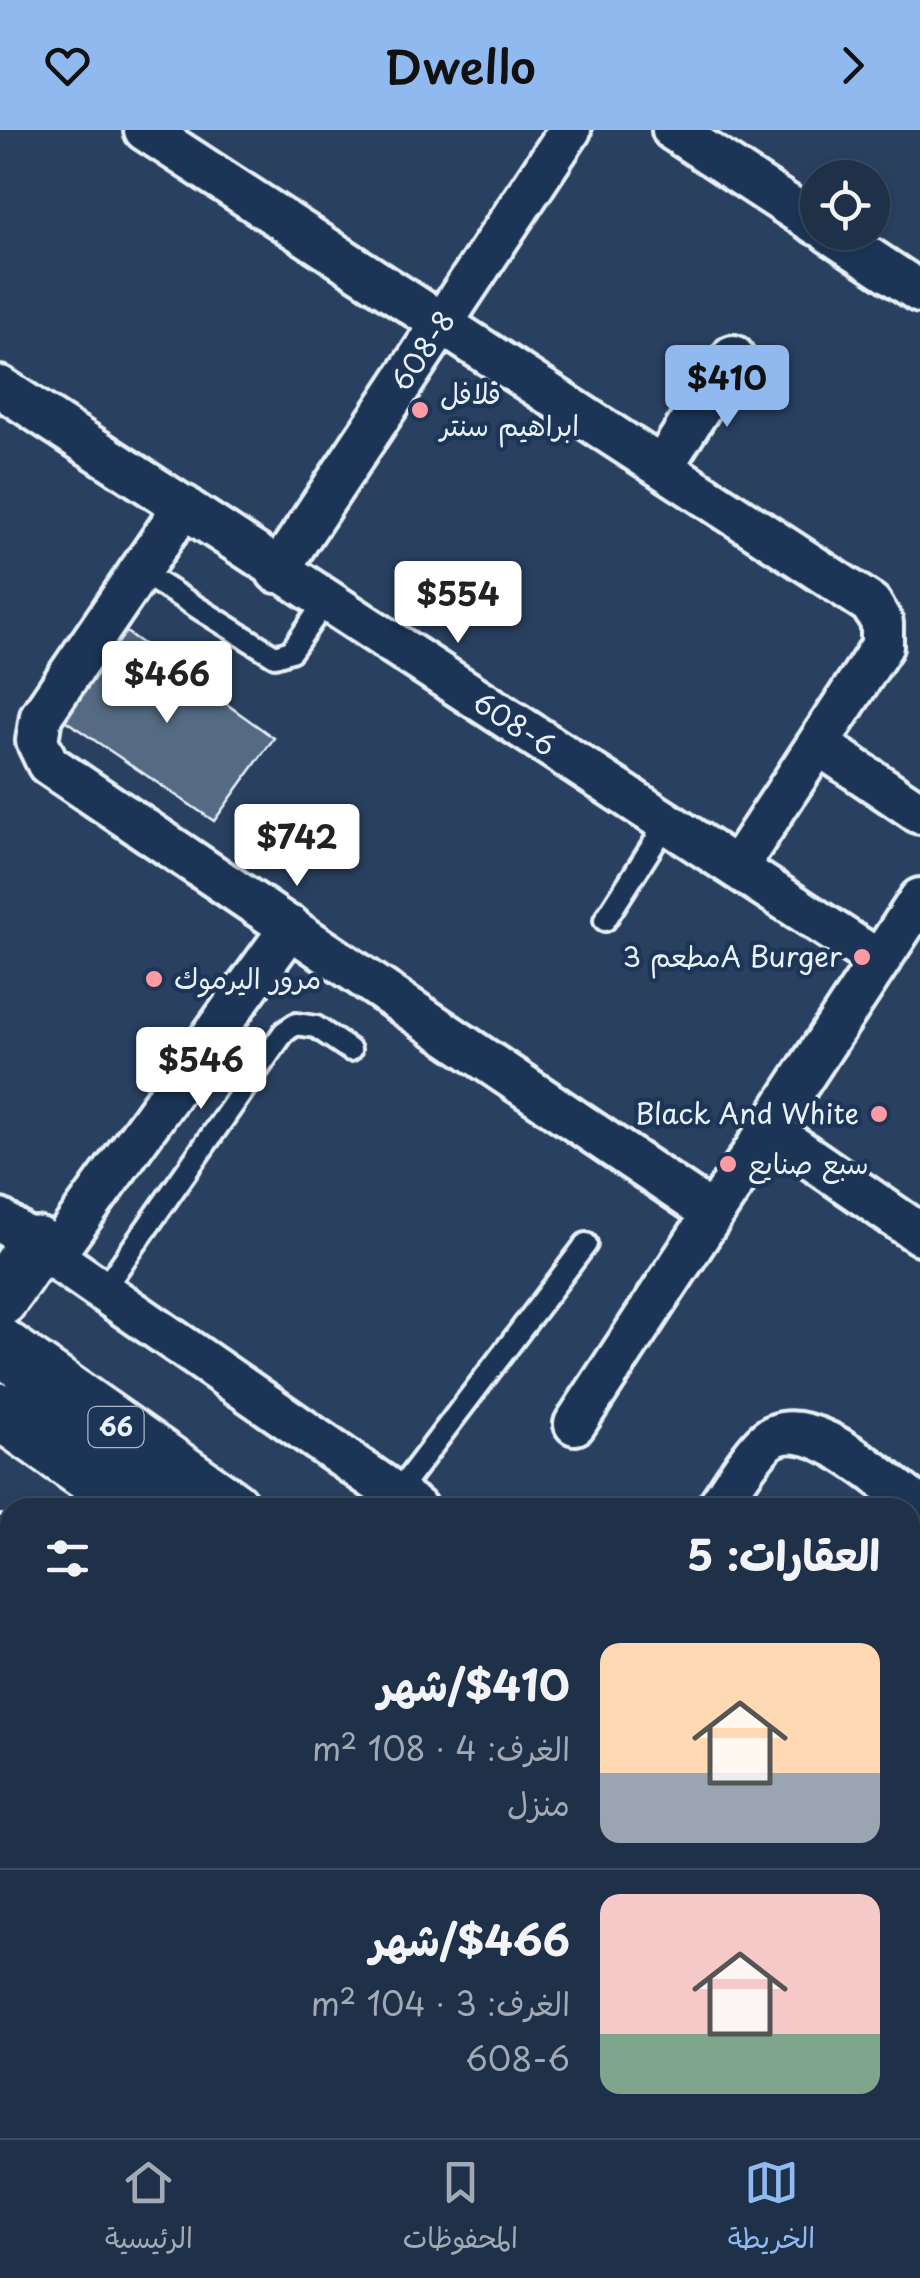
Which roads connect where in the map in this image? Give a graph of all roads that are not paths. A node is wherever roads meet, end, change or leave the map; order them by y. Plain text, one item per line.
1 (146, 130) edge
2 (570, 130) edge
3 (674, 130) edge
4 (800, 213) edge
5 (857, 250) edge
6 (920, 292) edge
7 (441, 324) junction
8 (732, 356) dead end
9 (0, 386) edge
10 (662, 467) junction
11 (184, 506) junction
12 (140, 571) junction
13 (276, 572) junction
14 (325, 602) junction
15 (818, 744) junction
16 (920, 813) edge
17 (668, 823) junction
18 (737, 867) junction
19 (920, 898) edge
20 (605, 920) dead end
21 (291, 927) junction
22 (879, 961) junction
23 (350, 1050) dead end
24 (768, 1129) junction
25 (713, 1214) junction
26 (920, 1234) edge
27 (30, 1240) edge
28 (586, 1244) dead end
29 (103, 1290) junction
30 (0, 1298) edge
31 (0, 1346) edge
32 (0, 1411) edge
33 (575, 1424) dead end
34 (124, 1498) edge
35 (218, 1498) edge
36 (402, 1498) edge
37 (408, 1498) edge
38 (724, 1498) edge
39 (907, 1498) edge

1 - 7 street
2 - 7 street, 608-8
3 - 4 street
5 - 6 street
7 - 10 street
7 - 13 street, 608-8
8 - 10 street
9 - 11 street, 608-6
10 - 15 street
11 - 12 street
11 - 13 street, 608-6
12 - 14 lane
12 - 21 street
13 - 14 street, 608-6
14 - 17 street, 608-6
15 - 16 street
15 - 18 street
17 - 18 street, 608-6
17 - 20 lane
18 - 22 street, 608-6
19 - 22 street
21 - 25 street
21 - 27 street
22 - 24 street
23 - 29 lane
24 - 25 street
24 - 26 street
25 - 33 street
27 - 29 street
27 - 30 main road
28 - 37 lane
29 - 36 street
31 - 35 main road, 66
32 - 34 main road, 66
38 - 39 street

